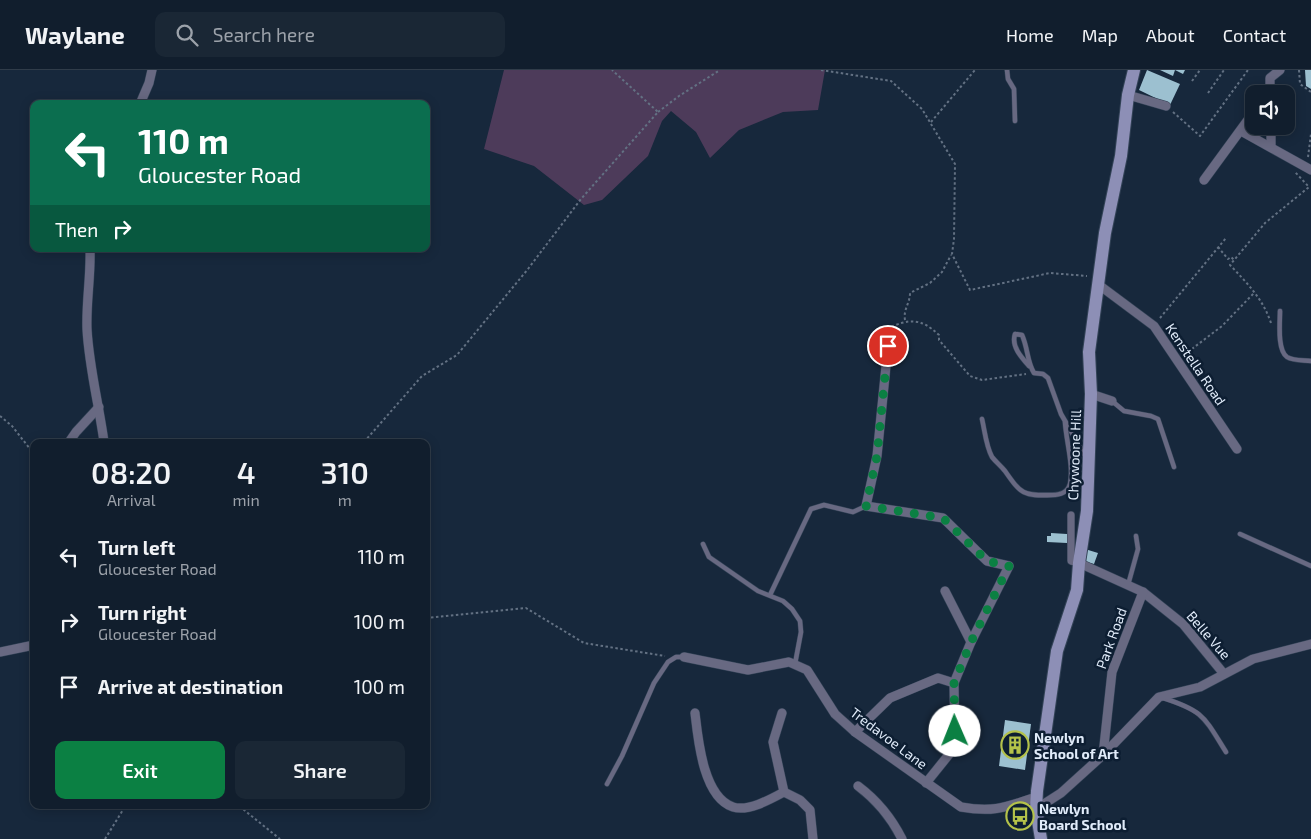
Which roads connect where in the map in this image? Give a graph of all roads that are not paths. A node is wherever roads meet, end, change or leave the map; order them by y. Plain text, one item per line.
1 (152, 70) edge
2 (1007, 70) edge
3 (1134, 70) edge
4 (1280, 70) edge
5 (1270, 85) edge
6 (1128, 95) junction
7 (142, 100) edge
8 (1166, 106) road end
9 (1015, 121) dead end
10 (1245, 125) edge
11 (1241, 131) junction
12 (1270, 135) edge
13 (1271, 148) junction
14 (1311, 170) edge
15 (1204, 180) dead end
16 (90, 252) edge
17 (1099, 281) junction
18 (1280, 311) dead end
19 (888, 346) road end
20 (1311, 360) edge
21 (1029, 366) junction
22 (1090, 394) junction
23 (1112, 401) joint
24 (99, 407) junction
25 (982, 420) dead end
26 (1065, 422) junction
27 (71, 439) edge
28 (104, 439) edge
29 (1237, 449) dead end
30 (1089, 462) junction
31 (1174, 468) dead end
32 (866, 506) junction
33 (1071, 515) dead end
34 (1240, 534) dead end
35 (1136, 536) dead end
36 (703, 544) dead end
37 (1079, 563) junction
38 (1311, 566) edge
39 (1128, 585) junction
40 (945, 591) dead end
41 (1143, 592) junction
42 (770, 595) junction
43 (971, 642) junction
44 (1311, 644) edge
45 (30, 646) edge
46 (0, 652) edge
47 (684, 657) joint
48 (794, 665) junction
49 (1224, 674) junction
50 (954, 683) junction
51 (1159, 697) junction
52 (695, 713) dead end
53 (782, 713) dead end
54 (855, 732) junction
55 (1226, 752) dead end
56 (1103, 755) junction
57 (926, 782) junction
58 (607, 784) dead end
59 (858, 786) dead end
60 (784, 792) junction
61 (1036, 803) junction
62 (813, 839) edge
63 (902, 839) edge
64 (1040, 839) edge

1 - 7 street
2 - 9 lane
3 - 6 main road, Chywoone Hill
4 - 5 street
6 - 8 street
6 - 17 main road, Chywoone Hill
10 - 11 street
11 - 13 street
11 - 15 street
12 - 13 street
13 - 14 street
16 - 24 street
17 - 22 main road, Chywoone Hill
17 - 29 street, Kenstella Road
18 - 20 lane
19 - 32 street
21 - 21 lane
21 - 26 lane
22 - 23 street
22 - 30 main road, Chywoone Hill
23 - 31 lane
24 - 27 street
24 - 28 street
25 - 26 lane
26 - 30 lane
30 - 37 main road, Chywoone Hill
32 - 42 lane
32 - 43 street
33 - 37 street
34 - 38 lane
35 - 39 lane
36 - 42 lane
37 - 39 street, Belle Vue
37 - 61 main road, Chywoone Hill
39 - 41 street, Belle Vue
40 - 43 street
41 - 49 street, Belle Vue
41 - 56 street, Park Road
42 - 48 lane
43 - 50 street
44 - 49 street, Belle Vue
45 - 46 street
47 - 48 street
47 - 58 lane
48 - 54 street, Tredavoe Lane
49 - 51 street
50 - 54 street
50 - 57 street
51 - 55 lane
51 - 56 street, Tredavoe Lane
52 - 60 street
53 - 60 street
54 - 57 street, Tredavoe Lane
56 - 61 street, Tredavoe Lane
57 - 61 street, Tredavoe Lane
59 - 63 street
60 - 62 street
61 - 64 main road, Chywoone Hill

